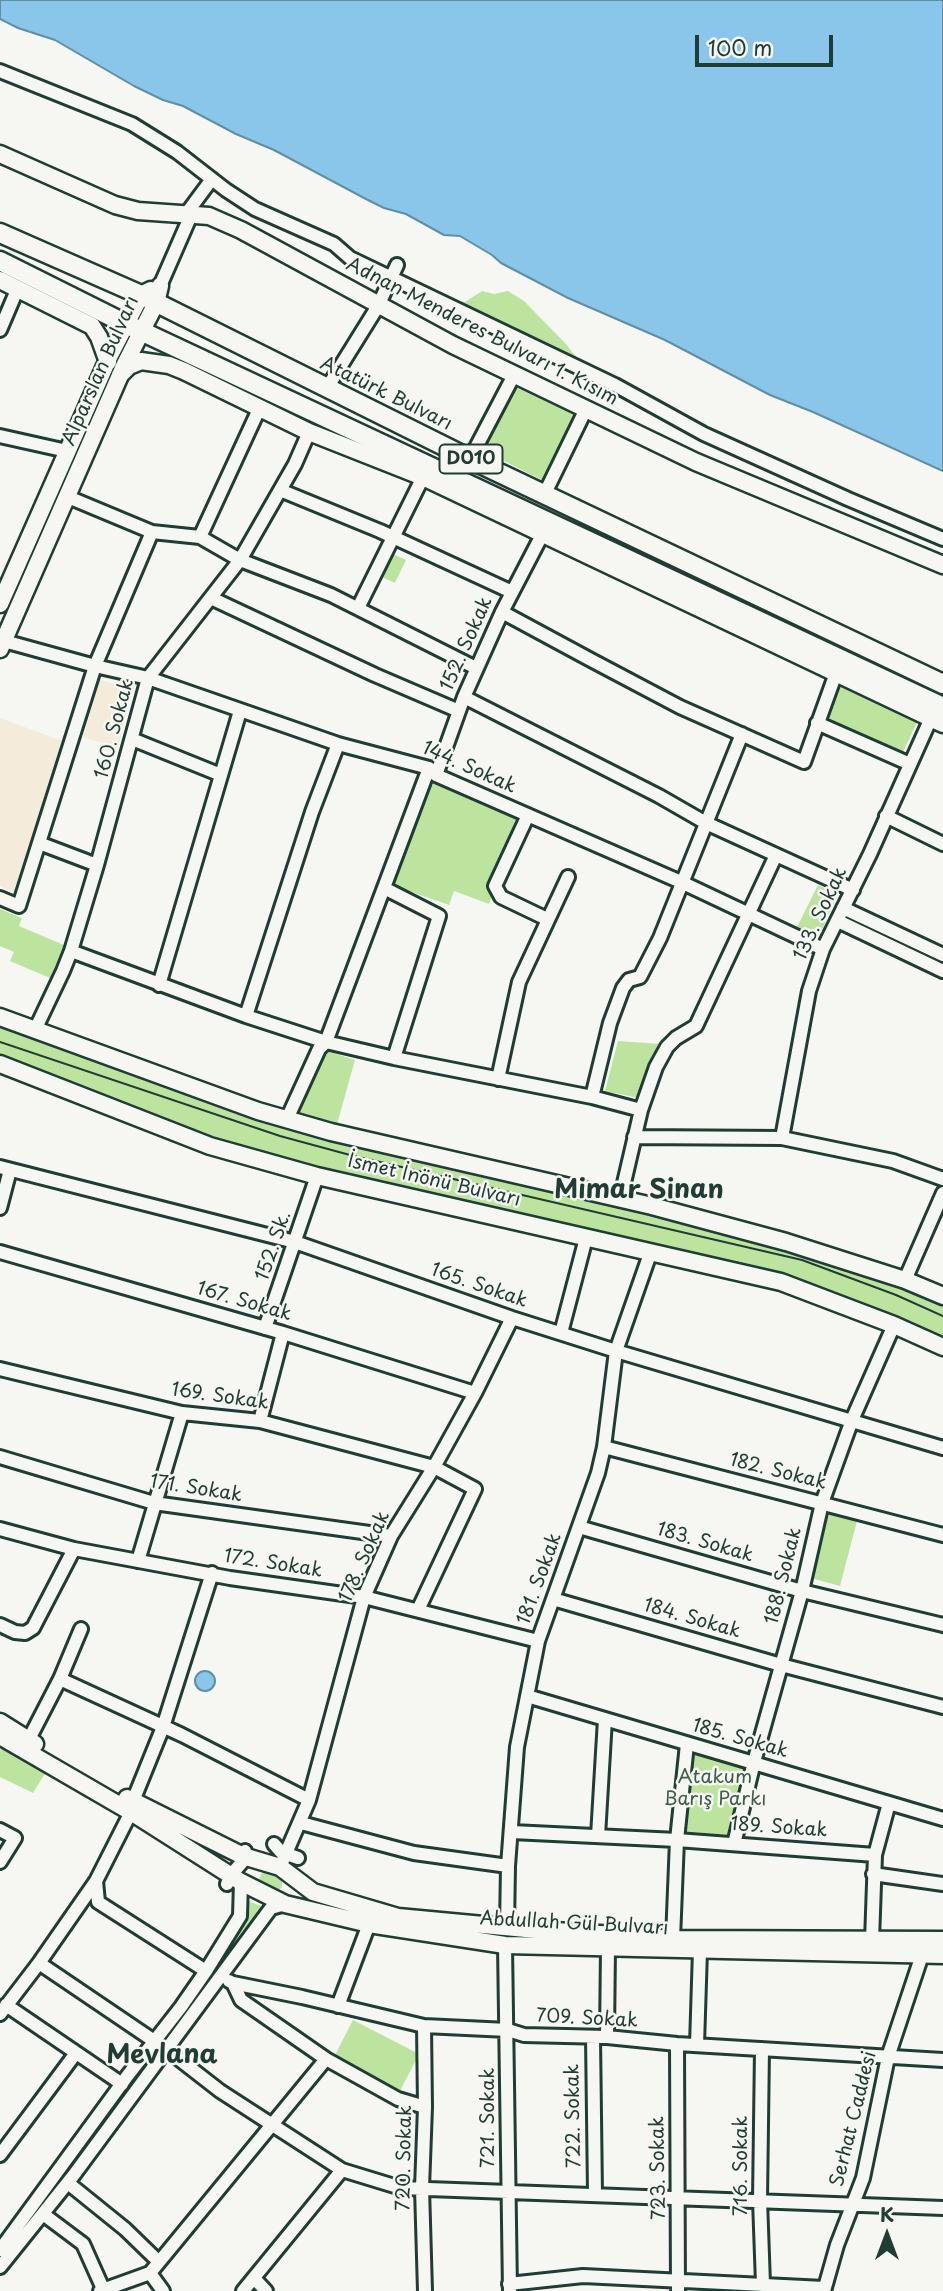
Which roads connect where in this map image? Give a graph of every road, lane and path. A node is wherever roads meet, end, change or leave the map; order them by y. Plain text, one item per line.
1 (0, 71) edge
2 (0, 154) edge
3 (212, 179) junction
4 (189, 215) junction
5 (0, 233) edge
6 (0, 261) edge
7 (397, 265) dead end
8 (0, 281) edge
9 (389, 282) junction
10 (17, 290) junction
11 (152, 295) junction
12 (378, 306) junction
13 (134, 328) junction
14 (0, 330) edge
15 (108, 362) junction
16 (120, 375) junction
17 (514, 375) junction
18 (327, 388) junction
19 (260, 407) junction
20 (586, 409) junction
21 (309, 432) junction
22 (0, 436) edge
23 (67, 451) junction
24 (470, 459) junction
25 (423, 477) junction
26 (548, 487) dead end
27 (280, 490) junction
28 (68, 496) junction
29 (152, 531) junction
30 (542, 533) junction
31 (200, 537) junction
32 (395, 537) junction
33 (943, 538) edge
34 (240, 560) junction
35 (943, 565) edge
36 (512, 592) junction
37 (211, 598) junction
38 (0, 604) edge
39 (358, 608) junction
40 (502, 612) junction
41 (1, 643) edge
42 (95, 666) junction
43 (476, 668) junction
44 (836, 673) junction
45 (148, 678) junction
46 (943, 684) edge
47 (464, 697) junction
48 (240, 710) junction
49 (459, 711) junction
50 (939, 716) edge
51 (817, 723) junction
52 (742, 734) junction
53 (132, 739) junction
54 (338, 744) junction
55 (910, 764) junction
56 (433, 771) junction
57 (221, 775) junction
58 (528, 815) junction
59 (887, 816) junction
60 (706, 823) junction
61 (39, 842) junction
62 (943, 844) edge
63 (776, 855) junction
64 (97, 864) junction
65 (568, 877) dead end
66 (681, 882) junction
67 (384, 888) junction
68 (853, 890) junction
69 (0, 898) edge
70 (844, 908) junction
71 (750, 915) junction
72 (547, 919) junction
73 (838, 921) junction
74 (823, 949) junction
75 (71, 951) junction
76 (943, 955) edge
77 (943, 971) edge
78 (159, 985) junction
79 (246, 1016) junction
80 (0, 1017) edge
81 (35, 1030) junction
82 (326, 1042) junction
83 (394, 1058) junction
84 (0, 1064) edge
85 (498, 1079) junction
86 (592, 1097) junction
87 (641, 1110) junction
88 (287, 1119) junction
89 (634, 1137) junction
90 (782, 1138) junction
91 (5, 1168) edge
92 (317, 1176) junction
93 (943, 1180) edge
94 (943, 1193) edge
95 (621, 1200) junction
96 (0, 1208) edge
97 (586, 1238) junction
98 (295, 1242) junction
99 (651, 1251) junction
100 (0, 1252) edge
101 (905, 1280) junction
102 (943, 1296) edge
103 (512, 1318) junction
104 (894, 1325) junction
105 (265, 1328) junction
106 (283, 1333) junction
107 (561, 1333) junction
108 (943, 1347) edge
109 (616, 1351) junction
110 (0, 1369) edge
111 (475, 1393) junction
112 (182, 1413) junction
113 (852, 1420) junction
114 (260, 1421) junction
115 (604, 1447) junction
116 (943, 1448) edge
117 (0, 1457) edge
118 (434, 1467) junction
119 (154, 1503) junction
120 (822, 1503) junction
121 (579, 1527) junction
122 (0, 1529) edge
123 (943, 1535) edge
124 (391, 1536) junction
125 (74, 1549) junction
126 (138, 1561) junction
127 (212, 1573) junction
128 (802, 1591) junction
129 (364, 1597) junction
130 (553, 1599) junction
131 (418, 1610) junction
132 (0, 1625) edge
133 (943, 1625) edge
134 (81, 1629) dead end
135 (538, 1642) junction
136 (781, 1665) junction
137 (60, 1679) junction
138 (527, 1696) junction
139 (943, 1707) edge
140 (605, 1719) junction
141 (0, 1722) edge
142 (163, 1727) junction
143 (0, 1736) edge
144 (28, 1741) junction
145 (687, 1744) junction
146 (754, 1762) junction
147 (309, 1800) junction
148 (889, 1803) junction
149 (132, 1807) junction
150 (943, 1819) edge
151 (301, 1823) junction
152 (0, 1830) edge
153 (512, 1832) junction
154 (598, 1836) junction
155 (677, 1840) junction
156 (274, 1844) dead end
157 (734, 1844) junction
158 (244, 1852) junction
159 (875, 1855) junction
160 (288, 1860) junction
161 (0, 1862) edge
162 (508, 1866) junction
163 (873, 1874) junction
164 (233, 1880) junction
165 (96, 1881) junction
166 (943, 1884) edge
167 (285, 1905) junction
168 (238, 1906) junction
169 (264, 1920) junction
170 (369, 1924) junction
171 (507, 1927) junction
172 (525, 1937) junction
173 (673, 1939) junction
174 (943, 1940) edge
175 (872, 1941) junction
176 (505, 1945) junction
177 (608, 1948) junction
178 (700, 1950) junction
179 (922, 1955) junction
180 (943, 1955) edge
181 (39, 1963) junction
182 (205, 1971) junction
183 (220, 1975) junction
184 (233, 1983) junction
185 (338, 2006) junction
186 (3, 2010) edge
187 (424, 2026) junction
188 (508, 2030) junction
189 (607, 2037) junction
190 (593, 2038) junction
191 (677, 2044) junction
192 (697, 2045) junction
193 (160, 2046) junction
194 (762, 2049) junction
195 (76, 2053) junction
196 (888, 2057) junction
197 (326, 2059) junction
198 (943, 2060) edge
199 (122, 2084) junction
200 (425, 2107) junction
201 (272, 2123) junction
202 (0, 2155) edge
203 (342, 2170) junction
204 (68, 2183) junction
205 (422, 2188) junction
206 (508, 2191) junction
207 (595, 2194) junction
208 (678, 2197) junction
209 (760, 2200) junction
210 (853, 2205) junction
211 (943, 2208) edge
212 (43, 2214) junction
213 (4, 2235) edge
214 (0, 2250) edge
215 (159, 2262) junction
216 (0, 2267) edge
217 (150, 2273) junction
218 (254, 2278) junction
219 (763, 2284) junction
220 (679, 2286) edge
221 (509, 2287) edge
222 (824, 2289) edge
223 (103, 2291) edge
224 (163, 2291) edge
225 (243, 2291) edge
226 (266, 2291) edge
227 (425, 2291) edge

1 - 3 street
2 - 4 main road, Adnan Menderes Bulvarı 1. Kısım
3 - 4 street
3 - 9 street
4 - 11 street
4 - 12 main road, Adnan Menderes Bulvarı 1. Kısım
5 - 11 highway, Atatürk Bulvarı / D010
6 - 13 highway, D010
7 - 9 street
8 - 10 main road
9 - 12 street
9 - 33 street
10 - 14 street
10 - 15 main road
11 - 13 main road, Alparslan Bulvarı
11 - 18 highway, Atatürk Bulvarı / D010
12 - 17 main road, Adnan Menderes Bulvarı 1. Kısım
12 - 18 street
13 - 15 main road, Alparslan Bulvarı
13 - 16 main road, Alparslan Bulvarı
13 - 50 highway, D010
15 - 23 main road, Alparslan Bulvarı
16 - 19 main road
16 - 28 main road, Alparslan Bulvarı
17 - 20 main road, Adnan Menderes Bulvarı 1. Kısım
17 - 24 street
18 - 24 highway, Atatürk Bulvarı / D010
19 - 21 main road
19 - 31 street
20 - 26 street
20 - 35 main road, Adnan Menderes Bulvarı 1. Kısım
21 - 25 main road
21 - 27 street, 160. Sokak
22 - 23 street
23 - 38 main road, Alparslan Bulvarı
24 - 46 highway, Atatürk Bulvarı / D010
25 - 30 main road
25 - 32 street
27 - 32 street
27 - 34 street, 160. Sokak
28 - 29 street
28 - 41 main road, Alparslan Bulvarı
29 - 31 street
29 - 42 street
30 - 36 street, 152. Sokak
30 - 44 main road
31 - 34 street
32 - 36 street
32 - 39 street
34 - 37 street, 160. Sokak
34 - 39 street
36 - 40 street, 152. Sokak
37 - 45 street, 160. Sokak
37 - 49 street
39 - 43 street
40 - 43 street, 152. Sokak
40 - 52 street
41 - 42 street, 144. Sokak
42 - 45 street, 144. Sokak
42 - 61 street
43 - 47 street, 152. Sokak
44 - 50 main road
44 - 51 street
45 - 48 street, 144. Sokak
45 - 53 street, 160. Sokak
47 - 49 street, 152. Sokak
47 - 60 street
48 - 54 street, 144. Sokak
48 - 57 street
49 - 56 street, 152. Sokak
50 - 55 street, 133. Sokak
51 - 52 street
51 - 55 street
52 - 60 street
53 - 57 street
53 - 64 street, 160. Sokak
54 - 56 street, 144. Sokak
54 - 79 street
55 - 59 street, 133. Sokak
56 - 58 street, 144. Sokak
56 - 67 street, 152. Sokak
57 - 78 street
58 - 66 street, 144. Sokak
58 - 72 street
59 - 62 street
59 - 68 street, 133. Sokak
60 - 63 street
60 - 66 street
61 - 64 street
61 - 69 street
63 - 68 street
63 - 71 street
64 - 75 street, 160. Sokak
65 - 72 street
66 - 71 street, 144. Sokak
66 - 86 street
67 - 82 street, 152. Sokak
67 - 83 street
68 - 70 street, 133. Sokak
70 - 73 street, 133. Sokak
70 - 76 street
71 - 74 street, 144. Sokak
71 - 87 street
72 - 85 street
73 - 74 street, 133. Sokak
73 - 77 street
74 - 90 street, 133. Sokak
75 - 78 street
75 - 81 street, 160. Sokak
78 - 79 street
79 - 82 street
80 - 81 main road, İsmet İnönü Bulvarı
81 - 88 main road, İsmet İnönü Bulvarı
82 - 83 street
82 - 88 street, 152. Sokak
83 - 85 street
84 - 92 main road, İsmet İnönü Bulvarı
85 - 86 street
86 - 87 street
87 - 89 street
88 - 95 main road, İsmet İnönü Bulvarı
89 - 90 street
89 - 95 street
90 - 93 street
91 - 96 street
91 - 98 street, 165. Sokak
92 - 97 main road, İsmet İnönü Bulvarı
92 - 98 street, 152. Sk.
94 - 101 street
95 - 101 main road, İsmet İnönü Bulvarı
97 - 99 main road, İsmet İnönü Bulvarı
97 - 107 street
98 - 103 street, 165. Sokak
98 - 105 street, 152. Sk.
99 - 104 main road, İsmet İnönü Bulvarı
99 - 109 street, 181. Sokak
100 - 105 street, 167. Sokak
101 - 102 main road, İsmet İnönü Bulvarı
103 - 107 street, 165. Sokak
103 - 111 street, 178. Sokak
104 - 108 main road, İsmet İnönü Bulvarı
104 - 113 street, 188. Sokak
105 - 106 street, 167. Sokak
106 - 111 street, 167. Sokak
106 - 114 street
107 - 109 street, 165. Sokak
109 - 113 street, 165. Sokak
109 - 115 street, 181. Sokak
110 - 112 street, 169. Sokak
111 - 118 street, 178. Sokak
112 - 114 street, 169. Sokak
112 - 119 street
113 - 116 street, 165. Sokak
113 - 120 street, 188. Sokak
114 - 118 street, 169. Sokak
115 - 120 street, 182. Sokak
115 - 121 street, 181. Sokak
117 - 119 street, 171. Sokak
118 - 124 street, 178. Sokak
118 - 131 street, 169. Sokak
119 - 124 street, 171. Sokak
119 - 126 street
120 - 123 street, 182. Sokak
120 - 128 street, 188. Sokak
121 - 128 street, 183. Sokak
121 - 130 street, 181. Sokak
122 - 125 street, 172. Sokak
124 - 129 street, 178. Sokak
125 - 126 street, 172. Sokak
125 - 132 street
126 - 127 street, 172. Sokak
127 - 129 street, 172. Sokak
127 - 142 street
128 - 133 street, 183. Sokak
128 - 136 street, 188. Sokak
129 - 131 street, 172. Sokak
129 - 147 street, 178. Sokak
130 - 135 street, 181. Sokak
130 - 136 street, 184. Sokak
131 - 135 street, 172. Sokak
134 - 137 street
135 - 138 street, 181. Sokak
136 - 139 street, 184. Sokak
136 - 146 street, 188. Sokak
137 - 142 street
137 - 144 street
138 - 140 street, 185. Sokak
138 - 153 street, 181. Sokak
140 - 145 street, 185. Sokak
140 - 154 street
141 - 144 main road, Abdullah Gül Bulvarı
142 - 147 street
142 - 149 street
143 - 149 main road, Abdullah Gül Bulvarı
144 - 149 main road, Abdullah Gül Bulvarı
145 - 146 street, 185. Sokak
145 - 155 street
146 - 148 street, 185. Sokak
146 - 157 street, 188. Sokak
147 - 151 street, 178. Sokak
148 - 150 street, 185. Sokak
148 - 159 street
149 - 158 main road, Abdullah Gül Bulvarı
149 - 164 main road, Abdullah Gül Bulvarı
149 - 165 street
151 - 160 street, 178. Sokak
151 - 162 street
152 - 161 street
153 - 154 street, 189. Sokak
153 - 162 street, 181. Sokak
154 - 155 street, 189. Sokak
155 - 157 street, 189. Sokak
155 - 173 street
156 - 160 street
157 - 159 street, 189. Sokak
158 - 160 main road, Abdullah Gül Bulvarı
158 - 164 street
159 - 163 street
160 - 171 main road, Abdullah Gül Bulvarı
162 - 171 street, 181. Sokak
163 - 166 street
163 - 175 street
164 - 167 main road, Abdullah Gül Bulvarı
164 - 168 street
165 - 181 street
165 - 182 street
167 - 169 street
167 - 170 main road, Abdullah Gül Bulvarı
168 - 169 street
168 - 182 street
169 - 183 street
170 - 176 main road, Abdullah Gül Bulvarı
170 - 185 street
171 - 172 main road, Abdullah Gül Bulvarı
172 - 173 main road, Abdullah Gül Bulvarı
172 - 176 main road, Abdullah Gül Bulvarı
172 - 177 main road, Abdullah Gül Bulvarı
173 - 175 main road, Abdullah Gül Bulvarı
174 - 175 main road, Abdullah Gül Bulvarı
176 - 188 street, 721. Sokak
177 - 178 main road, Abdullah Gül Bulvarı
177 - 189 street
178 - 179 main road, Abdullah Gül Bulvarı
178 - 192 street
179 - 180 main road, Abdullah Gül Bulvarı
179 - 196 street, Serhat Caddesi
181 - 186 street
181 - 193 street
182 - 193 street
183 - 184 street
183 - 193 street
184 - 185 street, 709. Sokak
184 - 197 street
185 - 187 street, 709. Sokak
186 - 195 street
187 - 188 street, 709. Sokak
187 - 200 street, 720. Sokak
188 - 190 street, 709. Sokak
188 - 206 street, 721. Sokak
189 - 190 street, 709. Sokak
189 - 191 street, 709. Sokak
190 - 207 street, 722. Sokak
191 - 192 street, 709. Sokak
191 - 208 street, 723. Sokak
192 - 194 street, 709. Sokak
193 - 199 street
193 - 201 street
193 - 204 street
194 - 196 street, 709. Sokak
194 - 209 street, 716. Sokak
195 - 199 street
195 - 202 street
196 - 198 street, 709. Sokak
196 - 210 street, Serhat Caddesi
197 - 200 street
197 - 201 street
199 - 213 street
200 - 205 street, 720. Sokak
201 - 203 street
201 - 215 street
203 - 205 street
203 - 218 street
204 - 212 street
204 - 215 street
205 - 206 street
205 - 227 street, 720. Sokak
206 - 207 street
206 - 221 street, 721. Sokak
207 - 208 street
208 - 209 street
208 - 220 street, 723. Sokak
209 - 210 street
209 - 219 street, 716. Sokak
210 - 211 street
210 - 222 street, Serhat Caddesi
212 - 216 street
212 - 223 street
213 - 214 street
215 - 217 street
217 - 223 street
217 - 224 street
218 - 225 street
218 - 226 street
219 - 220 street
219 - 222 street
220 - 221 street

